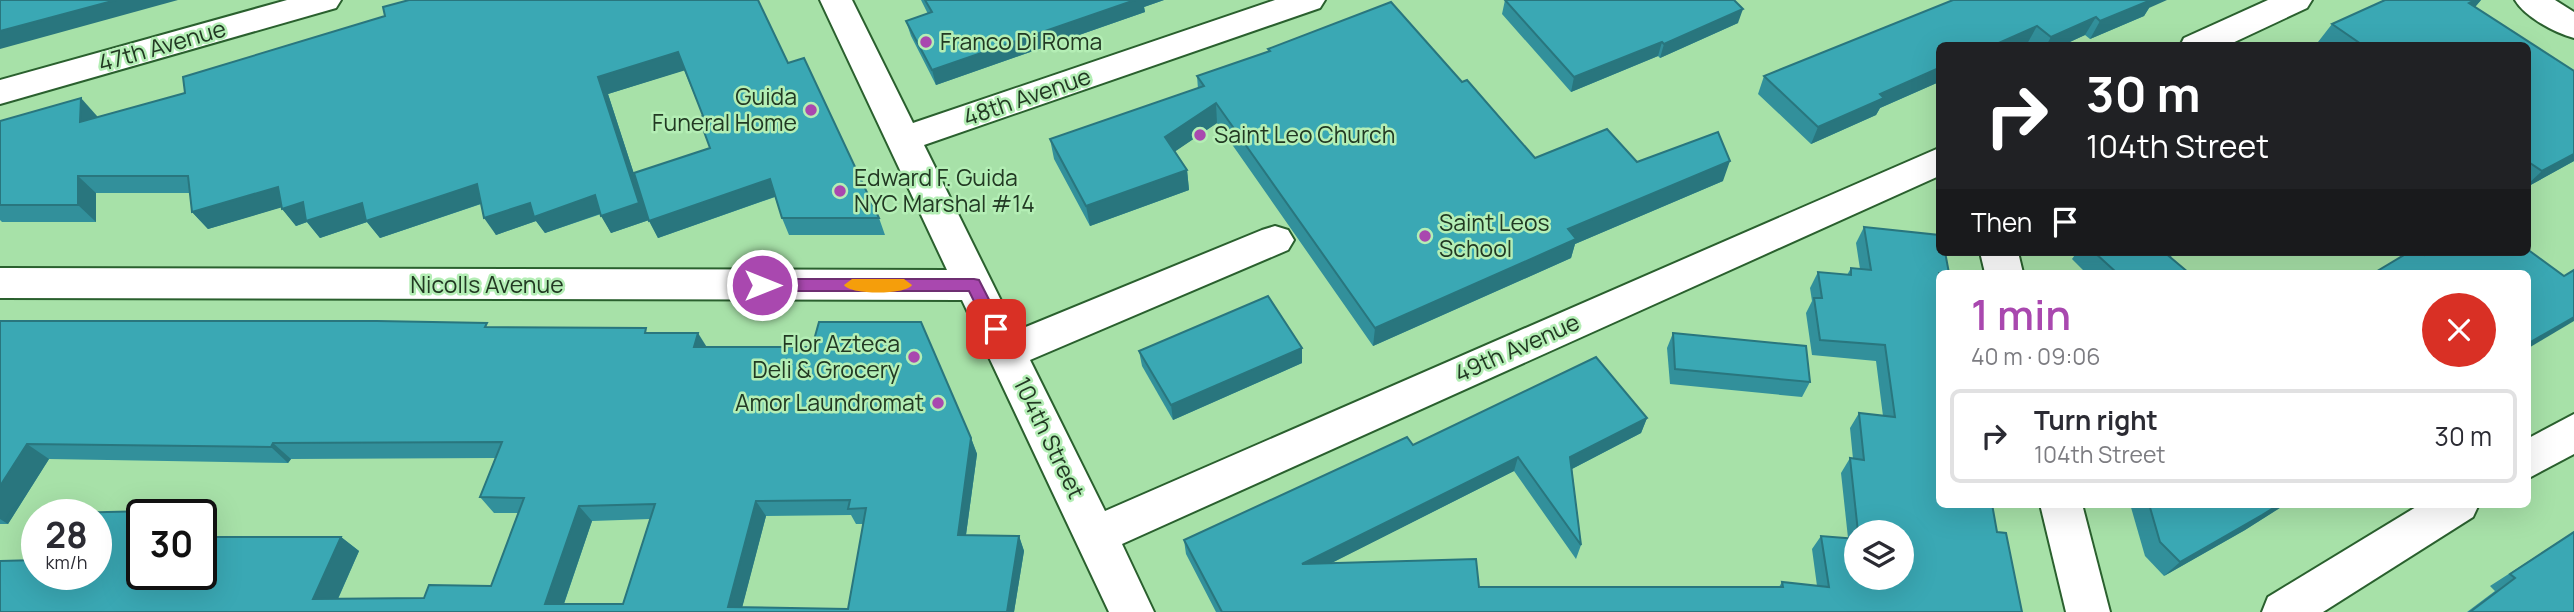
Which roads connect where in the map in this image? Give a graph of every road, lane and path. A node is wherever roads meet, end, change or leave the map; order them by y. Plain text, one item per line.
1 (325, 0) edge
2 (836, 0) edge
3 (1309, 0) edge
4 (2296, 0) edge
5 (2531, 0) edge
6 (2574, 27) edge
7 (2217, 42) edge
8 (0, 92) edge
9 (904, 139) junction
10 (1936, 162) edge
11 (1275, 240) dead end
12 (0, 283) edge
13 (974, 285) junction
14 (1007, 352) junction
15 (2574, 432) edge
16 (2531, 459) edge
17 (2062, 508) edge
18 (2452, 508) edge
19 (1096, 535) junction
20 (1132, 612) edge
21 (2088, 612) edge
22 (2284, 612) edge

1 - 8 street, 47th Avenue
2 - 9 street, 104th Street
3 - 9 street, 48th Avenue
4 - 7 street
5 - 6 street
9 - 13 street, 104th Street
10 - 19 street, 49th Avenue
11 - 14 street
12 - 13 street, Nicolls Avenue
13 - 14 street, 104th Street
14 - 19 street, 104th Street
15 - 16 street
17 - 21 street
18 - 22 street
19 - 20 street, 104th Street

